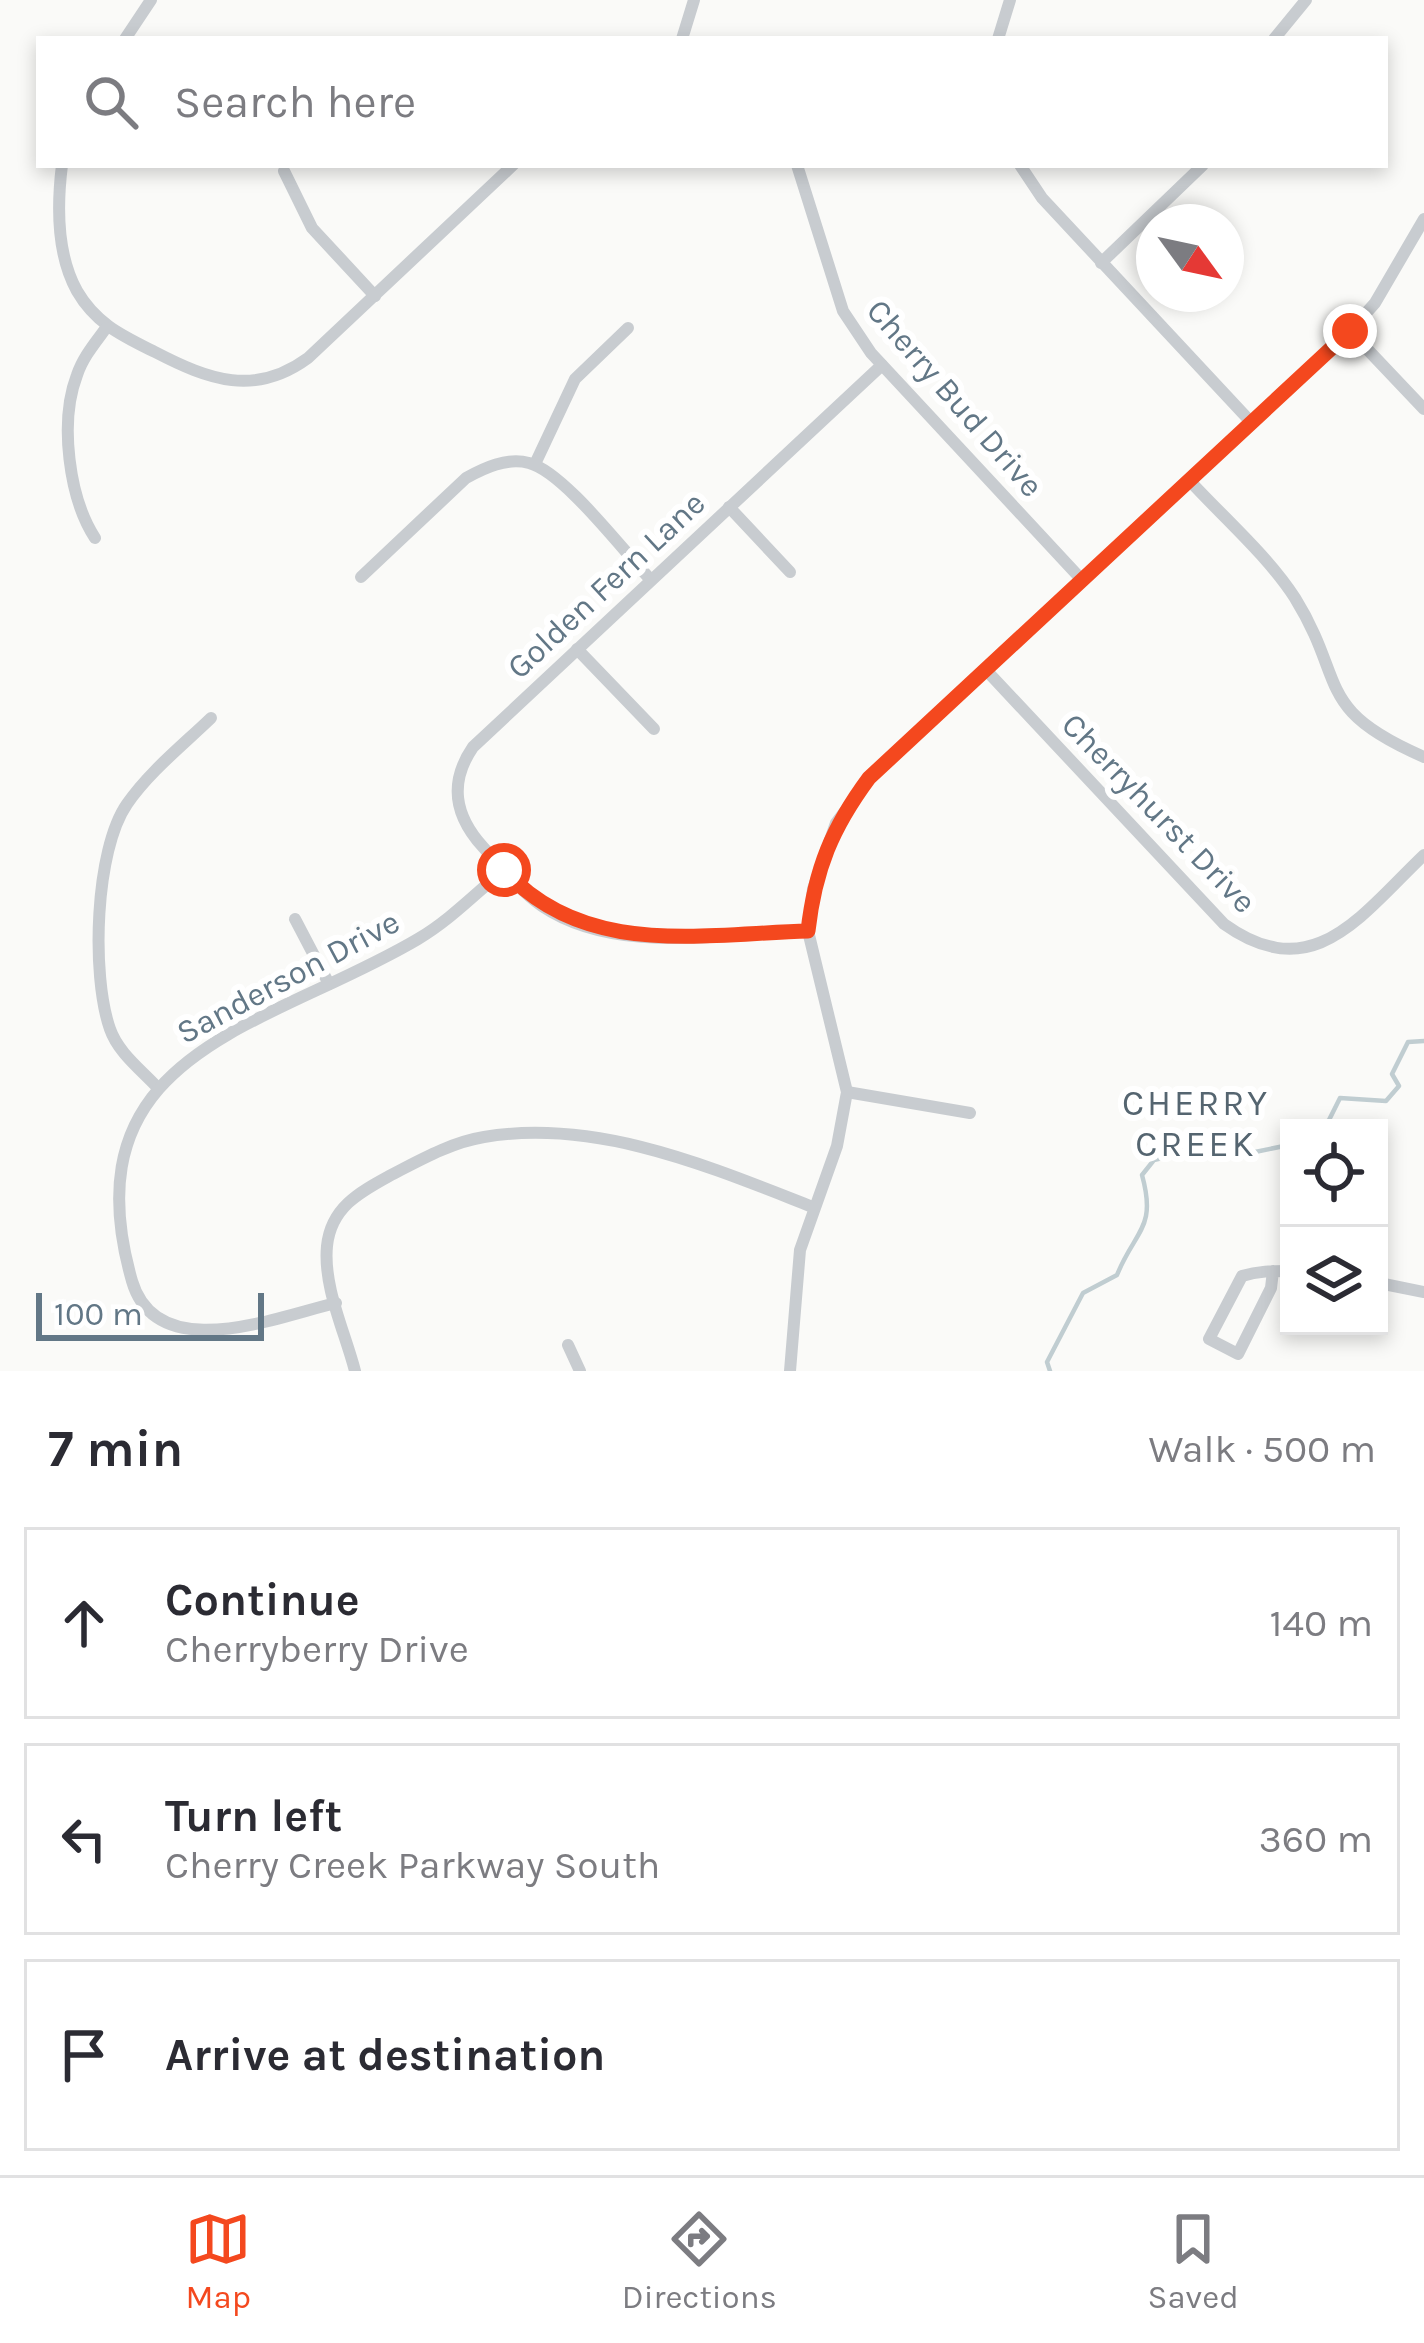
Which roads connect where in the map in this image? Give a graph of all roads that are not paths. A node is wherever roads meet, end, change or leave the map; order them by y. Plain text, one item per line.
1 (152, 0) edge
2 (694, 0) edge
3 (1010, 0) edge
4 (1306, 0) edge
5 (127, 36) edge
6 (683, 36) edge
7 (999, 36) edge
8 (1276, 36) edge
9 (62, 168) edge
10 (510, 168) edge
11 (798, 168) edge
12 (1023, 168) edge
13 (1200, 168) edge
14 (284, 171) dead end
15 (1424, 219) edge
16 (1101, 262) junction
17 (375, 296) junction
18 (106, 328) junction
19 (628, 328) dead end
20 (1350, 331) junction
21 (882, 365) junction
22 (1424, 409) edge
23 (1250, 422) junction
24 (535, 464) junction
25 (1189, 480) junction
26 (730, 507) junction
27 (95, 538) dead end
28 (790, 572) dead end
29 (362, 577) dead end
30 (651, 580) junction
31 (1082, 580) junction
32 (577, 649) junction
33 (986, 670) junction
34 (211, 718) dead end
35 (655, 729) dead end
36 (1424, 757) edge
37 (1424, 855) edge
38 (504, 870) junction
39 (295, 919) dead end
40 (808, 931) junction
41 (329, 984) junction
42 (156, 1086) junction
43 (847, 1093) junction
44 (970, 1113) dead end
45 (813, 1207) junction
46 (1273, 1271) junction
47 (1280, 1271) edge
48 (1388, 1285) edge
49 (1424, 1292) edge
50 (336, 1303) junction
51 (568, 1345) dead end
52 (355, 1371) edge
53 (580, 1371) edge
54 (790, 1371) edge

1 - 5 street
2 - 6 street
3 - 7 street
4 - 8 street
9 - 18 street
10 - 17 street
11 - 21 street, Cherry Bud Drive
12 - 16 street
13 - 16 street
14 - 17 street
15 - 20 street
16 - 23 street
17 - 18 street
18 - 27 street
19 - 24 street
20 - 22 street
20 - 23 street
21 - 26 street, Golden Fern Lane
21 - 31 street, Cherry Bud Drive
23 - 25 street
24 - 29 street
24 - 30 street
25 - 31 street
25 - 36 street
26 - 28 street
26 - 30 street, Golden Fern Lane
30 - 32 street, Golden Fern Lane
31 - 33 street
32 - 35 street
32 - 38 street, Golden Fern Lane
33 - 37 street, Cherryhurst Drive
33 - 40 street
34 - 42 street
38 - 40 street
38 - 41 street, Sanderson Drive
39 - 41 street
40 - 43 street
41 - 42 street, Sanderson Drive
42 - 50 street, Sanderson Drive
43 - 44 street
43 - 45 street
45 - 50 street
45 - 54 street
46 - 46 street
46 - 47 street
48 - 49 street
50 - 52 street
51 - 53 street

